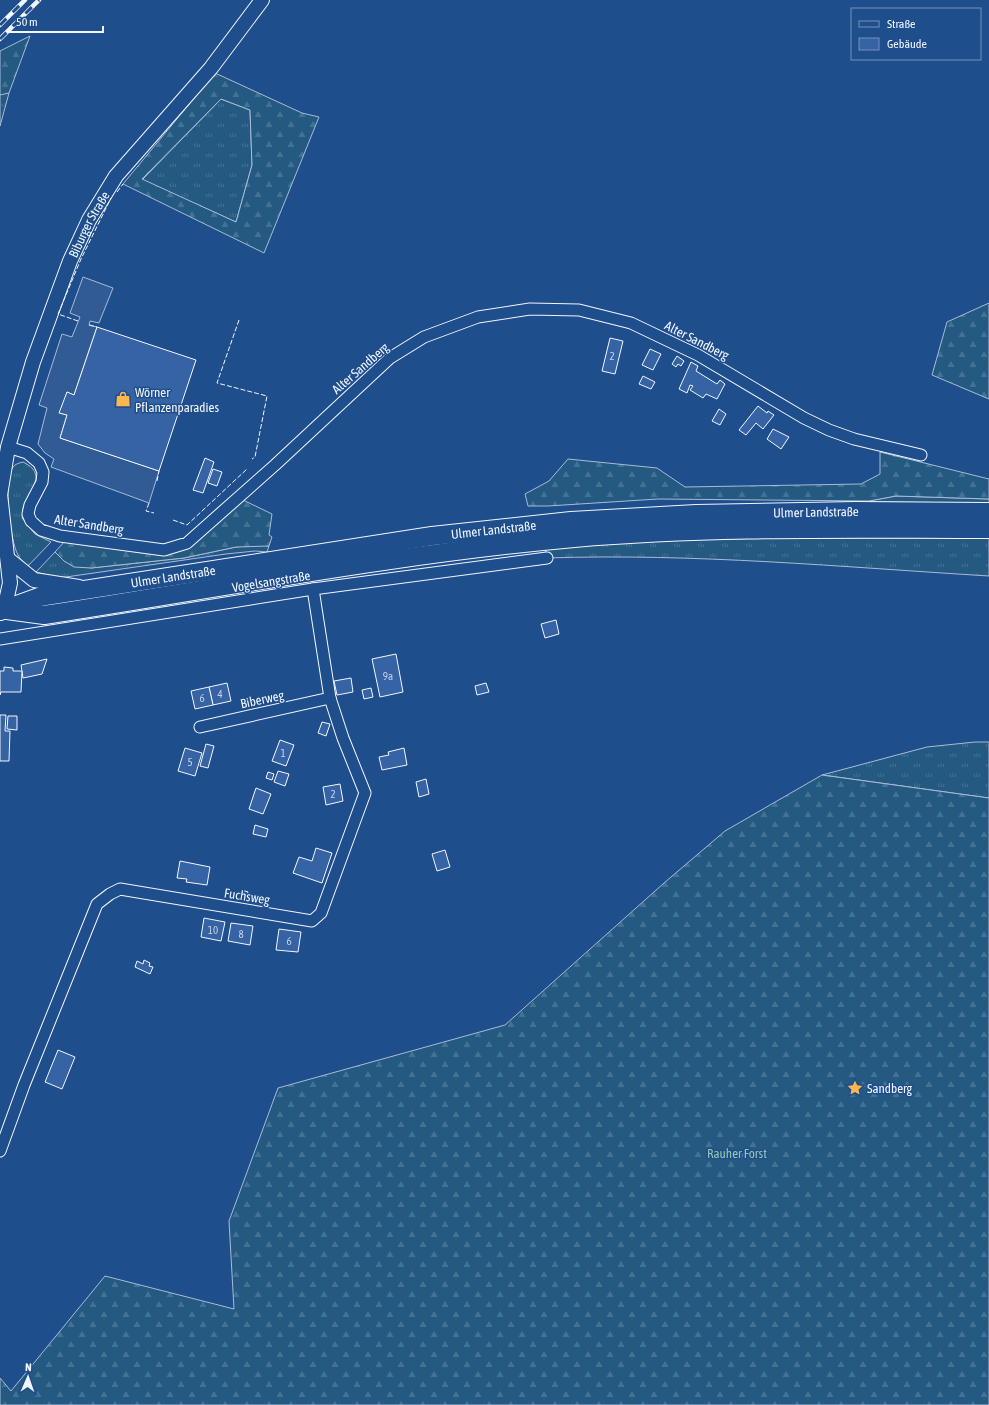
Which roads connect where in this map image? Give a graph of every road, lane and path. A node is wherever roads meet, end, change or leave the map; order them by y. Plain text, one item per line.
1 (262, 0) edge
2 (8, 447) junction
3 (921, 455) dead end
4 (0, 494) edge
5 (989, 512) edge
6 (989, 529) edge
7 (547, 558) dead end
8 (8, 559) junction
9 (93, 588) junction
10 (314, 589) junction
11 (1, 608) edge
12 (0, 639) edge
13 (330, 698) junction
14 (200, 727) dead end
15 (0, 1151) edge

1 - 2 street, Biburger Straße
2 - 3 street, Alter Sandberg
2 - 4 street, Biburger Straße
4 - 8 street, Biburger Straße
5 - 9 main road, Ulmer Landstraße
6 - 11 main road, Ulmer Landstraße
7 - 10 street, Vogelsangstraße
8 - 9 street
8 - 11 street, Biburger Straße
9 - 11 main road, Ulmer Landstraße
10 - 12 street, Vogelsangstraße
10 - 13 street, Fuchsweg
13 - 14 street, Biberweg
13 - 15 street, Fuchsweg

